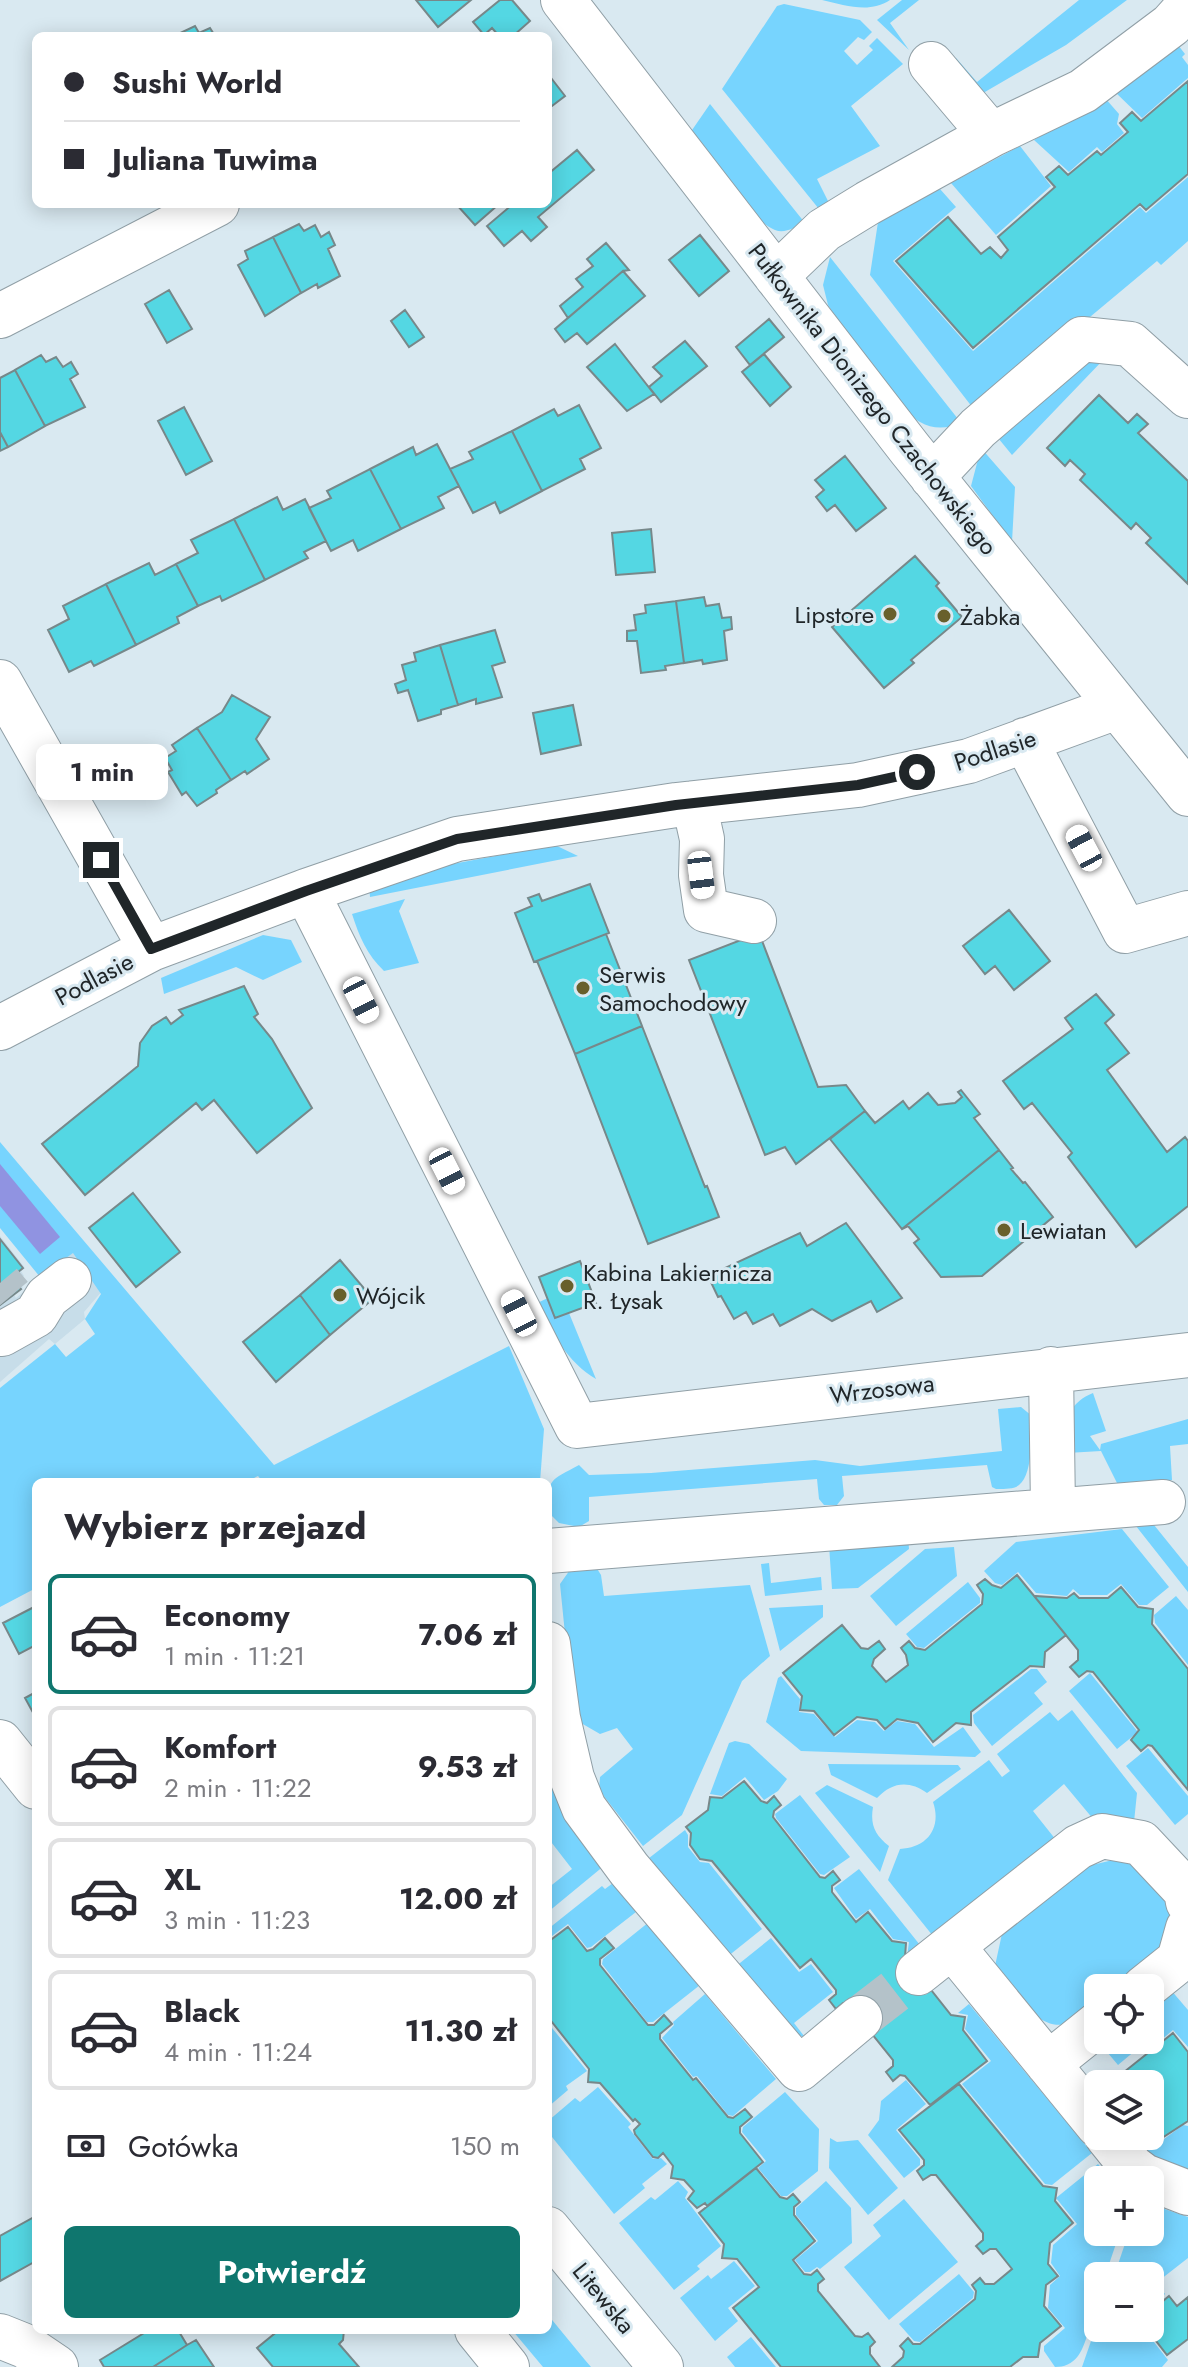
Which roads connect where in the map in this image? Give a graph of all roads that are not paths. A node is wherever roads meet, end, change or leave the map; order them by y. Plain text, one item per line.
1 (563, 0) edge
2 (1188, 6) edge
3 (931, 64) dead end
4 (991, 135) junction
5 (209, 208) edge
6 (776, 276) junction
7 (0, 316) edge
8 (1188, 396) edge
9 (932, 477) junction
10 (0, 682) edge
11 (1117, 707) junction
12 (1025, 740) junction
13 (1188, 794) edge
14 (694, 803) junction
15 (306, 891) junction
16 (1188, 913) edge
17 (754, 921) dead end
18 (151, 949) junction
19 (0, 1028) edge
20 (75, 1289) dead end
21 (11, 1323) edge
22 (1188, 1355) edge
23 (1051, 1369) junction
24 (1163, 1502) dead end
25 (1053, 1509) junction
26 (552, 1551) edge
27 (552, 1674) edge
28 (0, 1742) edge
29 (32, 1782) edge
30 (1188, 1902) edge
31 (1188, 1928) edge
32 (952, 1946) junction
33 (918, 1973) tunnel mouth
34 (1162, 1974) edge
35 (860, 2018) tunnel mouth
36 (1084, 2035) edge
37 (1048, 2064) junction
38 (1084, 2108) edge
39 (1118, 2150) edge
40 (1188, 2193) edge
41 (552, 2234) edge
42 (480, 2334) edge
43 (0, 2336) edge
44 (56, 2367) edge
45 (507, 2367) edge
46 (661, 2367) edge

1 - 6 street, Pułkownika Dionizego Czachowskiego
2 - 4 street
3 - 4 street
4 - 6 street
5 - 7 street
6 - 9 street, Pułkownika Dionizego Czachowskiego
8 - 9 street
9 - 11 street, Pułkownika Dionizego Czachowskiego
10 - 18 street
11 - 12 street, Podlasie
11 - 13 street, Pułkownika Dionizego Czachowskiego
12 - 14 street, Podlasie
12 - 16 street
14 - 15 street, Podlasie
14 - 17 street
15 - 18 street, Podlasie
15 - 23 street, Wrzosowa
18 - 19 street, Podlasie
20 - 21 street
22 - 23 street, Wrzosowa
23 - 25 street
24 - 25 street
25 - 26 street
27 - 35 street
28 - 29 street
30 - 32 street
31 - 34 street
32 - 33 street
32 - 37 street
36 - 37 street
37 - 38 street
39 - 40 street
41 - 46 street, Litewska
42 - 45 street
43 - 44 street

